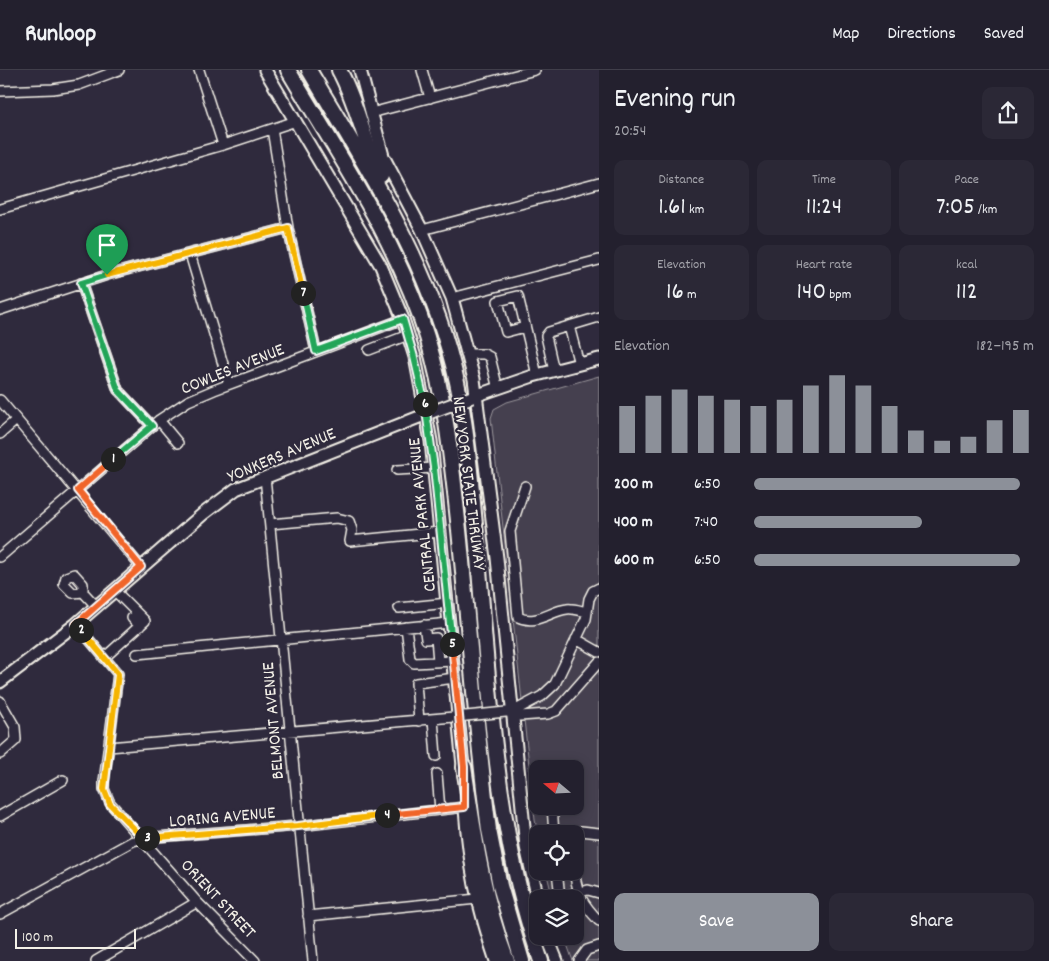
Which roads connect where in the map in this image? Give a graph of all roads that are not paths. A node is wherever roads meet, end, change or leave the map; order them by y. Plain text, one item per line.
1 (119, 70) edge
2 (199, 70) edge
3 (265, 70) edge
4 (279, 70) edge
5 (288, 70) edge
6 (308, 70) edge
7 (339, 70) edge
8 (360, 70) edge
9 (422, 70) edge
10 (529, 71) edge
11 (0, 91) edge
12 (430, 98) junction
13 (371, 113) junction
14 (296, 121) junction
15 (272, 129) junction
16 (330, 139) junction
17 (224, 144) junction
18 (599, 183) edge
19 (0, 209) edge
20 (396, 216) junction
21 (288, 228) junction
22 (422, 230) junction
23 (190, 254) junction
24 (599, 260) edge
25 (81, 283) junction
26 (452, 298) junction
27 (0, 310) edge
28 (599, 317) edge
29 (403, 319) junction
30 (569, 326) junction
31 (525, 327) junction
32 (408, 335) junction
33 (368, 350) dead end
34 (316, 351) junction
35 (467, 354) junction
36 (599, 359) edge
37 (579, 364) junction
38 (554, 371) junction
39 (537, 375) junction
40 (230, 384) junction
41 (498, 389) junction
42 (475, 396) junction
43 (0, 400) edge
44 (430, 413) junction
45 (15, 421) junction
46 (155, 423) junction
47 (0, 434) edge
48 (178, 443) dead end
49 (434, 468) junction
50 (397, 470) dead end
51 (265, 477) junction
52 (526, 486) dead end
53 (78, 490) junction
54 (270, 524) junction
55 (440, 532) junction
56 (0, 557) edge
57 (141, 567) junction
58 (599, 588) edge
59 (114, 590) junction
60 (84, 592) dead end
61 (448, 603) junction
62 (96, 606) junction
63 (399, 608) dead end
64 (587, 612) junction
65 (450, 623) junction
66 (76, 624) junction
67 (424, 625) junction
68 (406, 627) junction
69 (576, 639) junction
70 (280, 640) junction
71 (599, 652) edge
72 (137, 654) dead end
73 (104, 658) junction
74 (438, 661) junction
75 (453, 661) junction
76 (599, 662) edge
77 (455, 678) junction
78 (0, 682) edge
79 (0, 701) edge
80 (509, 712) junction
81 (462, 716) junction
82 (433, 719) junction
83 (419, 720) junction
84 (289, 732) junction
85 (109, 747) junction
86 (0, 754) edge
87 (436, 756) dead end
88 (464, 767) junction
89 (437, 774) dead end
90 (63, 780) dead end
91 (464, 807) junction
92 (440, 810) junction
93 (0, 816) edge
94 (298, 826) junction
95 (584, 830) edge
96 (599, 833) edge
97 (143, 838) junction
98 (536, 890) edge
99 (584, 891) edge
100 (599, 893) edge
101 (478, 899) junction
102 (198, 902) junction
103 (584, 905) edge
104 (0, 914) edge
105 (308, 916) junction
106 (599, 920) edge
107 (551, 945) edge
108 (599, 946) edge
109 (96, 961) edge
110 (255, 961) edge
111 (313, 961) edge
112 (496, 961) edge
113 (507, 961) edge
114 (522, 961) edge
115 (540, 961) edge
116 (557, 961) edge
117 (579, 961) edge

1 - 11 street
2 - 17 street
3 - 14 main road, CENTRAL PARK AVENUE
4 - 16 highway
5 - 16 highway, NEW YORK STATE THRUWAY
6 - 20 highway, NEW YORK STATE THRUWAY
7 - 20 highway
8 - 13 main road
9 - 12 street
10 - 12 street
12 - 13 street
13 - 22 main road
14 - 15 street
14 - 29 main road, CENTRAL PARK AVENUE
15 - 17 street
15 - 21 street
16 - 114 highway, NEW YORK STATE THRUWAY
17 - 19 street
18 - 22 street
20 - 115 highway, NEW YORK STATE THRUWAY
21 - 23 street
21 - 34 street
22 - 26 main road
23 - 25 street
23 - 40 street
24 - 26 street
25 - 27 street
25 - 46 street
26 - 35 main road
28 - 30 street
29 - 32 main road, CENTRAL PARK AVENUE
29 - 34 street, COWLES AVENUE
30 - 37 street
30 - 38 street
31 - 31 street
31 - 39 street
32 - 33 street
32 - 44 main road, CENTRAL PARK AVENUE
34 - 40 street, COWLES AVENUE
35 - 41 street
35 - 42 main road
36 - 37 main road, YONKERS AVENUE
37 - 38 main road, YONKERS AVENUE
38 - 39 main road, YONKERS AVENUE
39 - 41 main road, YONKERS AVENUE
40 - 46 street, COWLES AVENUE
41 - 42 main road, YONKERS AVENUE
42 - 44 main road, YONKERS AVENUE, bridge
42 - 80 main road
43 - 45 street
44 - 49 main road, CENTRAL PARK AVENUE
44 - 51 main road, YONKERS AVENUE
45 - 47 street
45 - 53 street
46 - 48 street
46 - 53 street, COWLES AVENUE
49 - 50 street
49 - 55 main road, CENTRAL PARK AVENUE
51 - 54 street, BELMONT AVENUE
51 - 57 main road, YONKERS AVENUE
52 - 64 street
53 - 56 street, COWLES AVENUE
53 - 57 street
54 - 55 street
54 - 70 street, BELMONT AVENUE
55 - 61 main road, CENTRAL PARK AVENUE
57 - 59 main road, YONKERS AVENUE
58 - 64 street
59 - 62 main road, YONKERS AVENUE
59 - 73 street
60 - 62 street
61 - 63 street
61 - 65 main road, CENTRAL PARK AVENUE
62 - 66 main road, YONKERS AVENUE
64 - 69 street
65 - 67 street
65 - 75 main road, CENTRAL PARK AVENUE
66 - 73 street, ORIENT STREET
66 - 78 main road, YONKERS AVENUE
67 - 68 street
67 - 74 street
68 - 70 street
68 - 74 street
69 - 71 street
69 - 80 street
70 - 72 street
70 - 84 street, BELMONT AVENUE
73 - 85 street, ORIENT STREET
74 - 75 street
75 - 77 main road, CENTRAL PARK AVENUE
76 - 80 street
77 - 81 main road, CENTRAL PARK AVENUE
77 - 83 street
79 - 86 street
80 - 81 street, bridge
80 - 98 main road
81 - 82 street
81 - 88 main road, CENTRAL PARK AVENUE
82 - 83 street
82 - 87 street
83 - 84 street
84 - 85 street
84 - 94 street, BELMONT AVENUE
85 - 97 street, ORIENT STREET
88 - 91 main road, CENTRAL PARK AVENUE
88 - 113 highway
89 - 92 street
90 - 93 street
91 - 92 street, LORING AVENUE
91 - 101 main road, CENTRAL PARK AVENUE
92 - 94 street, LORING AVENUE
94 - 97 street, LORING AVENUE
94 - 105 street, BELMONT AVENUE
95 - 96 street
97 - 102 street, ORIENT STREET
97 - 104 street, LORING AVENUE
99 - 100 street
101 - 105 street
101 - 112 main road, CENTRAL PARK AVENUE
102 - 109 street
102 - 110 street, ORIENT STREET
103 - 106 street
105 - 111 street, BELMONT AVENUE
107 - 116 main road
108 - 117 street

